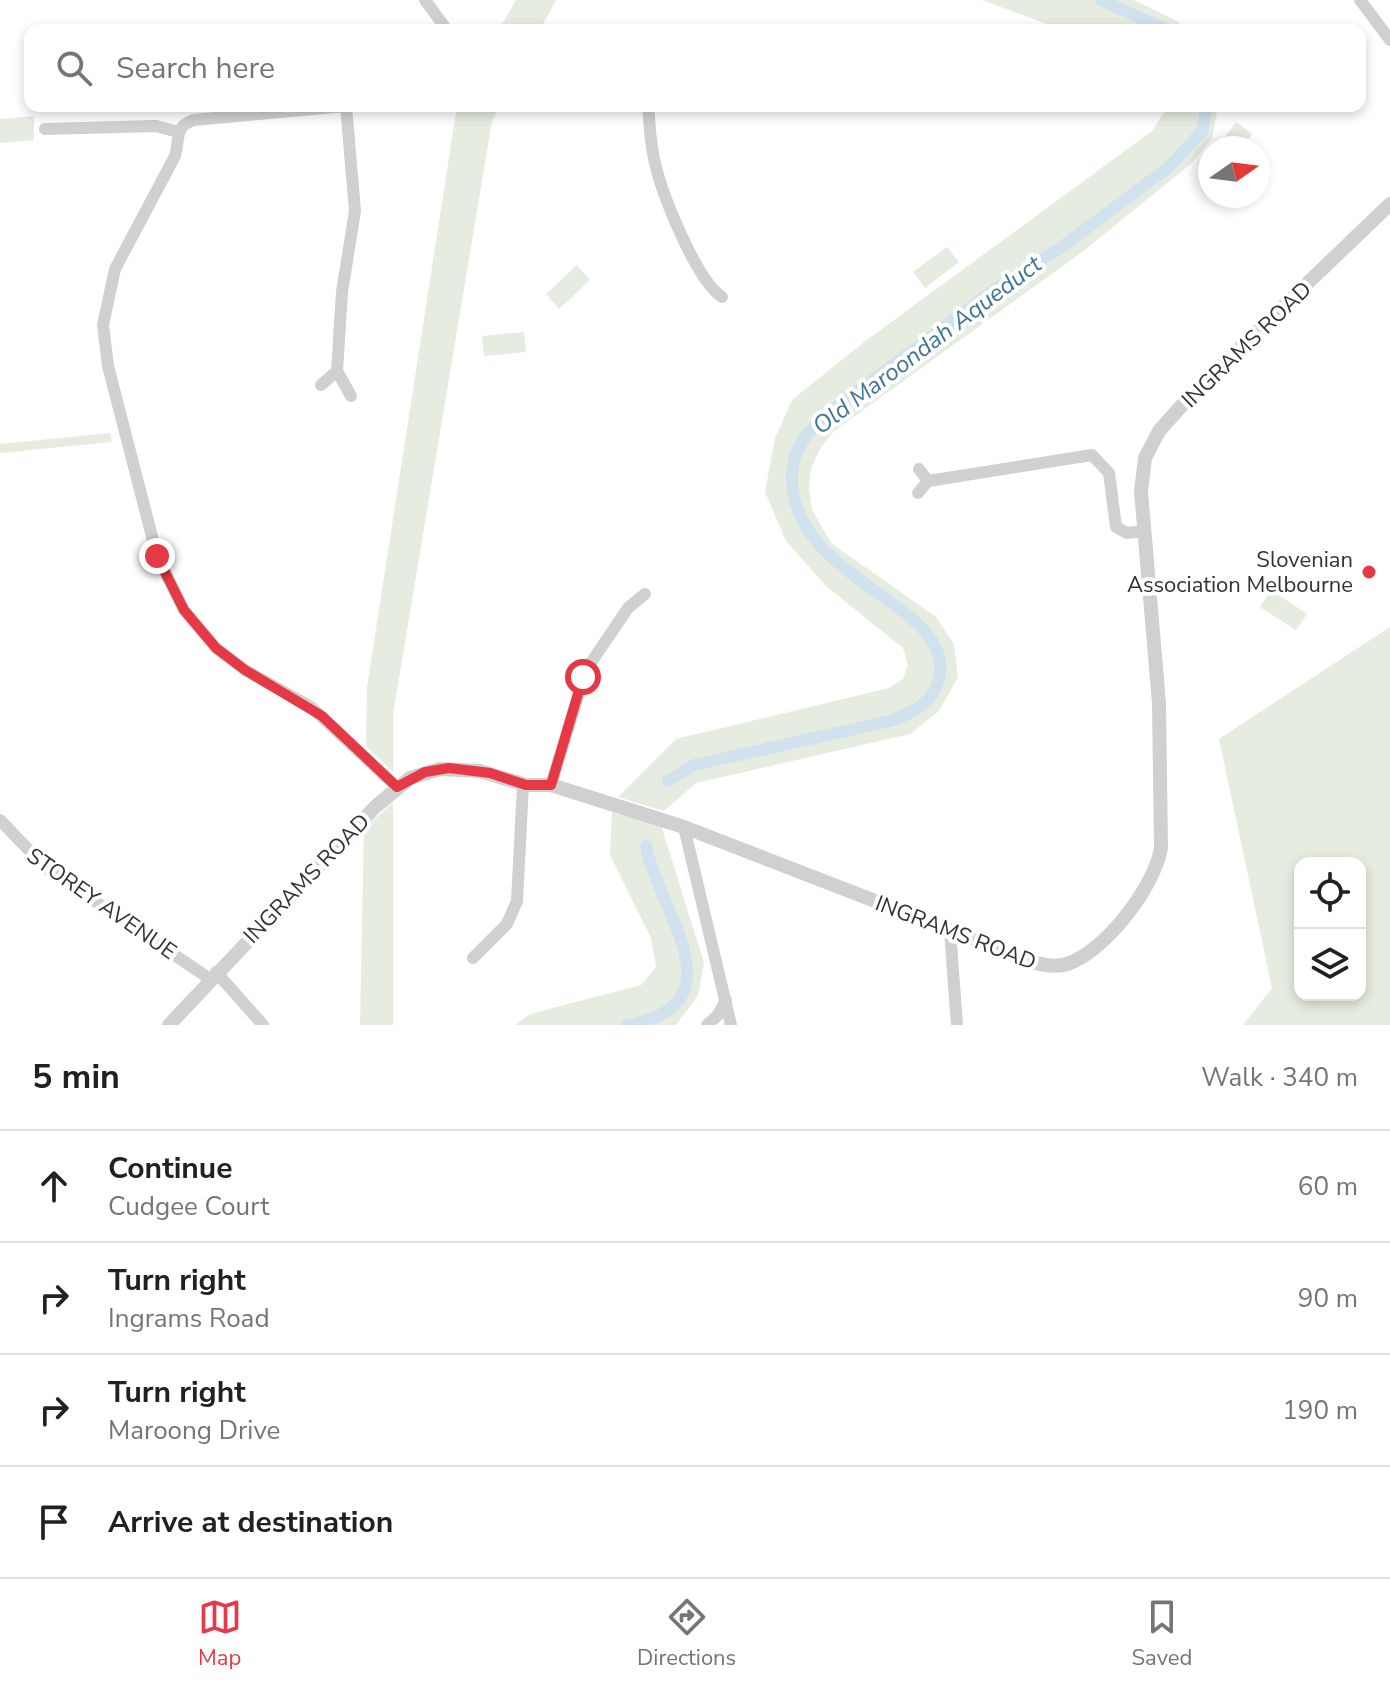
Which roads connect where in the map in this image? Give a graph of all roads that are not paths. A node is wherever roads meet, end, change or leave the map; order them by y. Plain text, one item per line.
1 (1360, 0) edge
2 (427, 2) edge
3 (436, 24) edge
4 (443, 24) edge
5 (1390, 40) edge
6 (281, 112) edge
7 (347, 112) edge
8 (649, 112) edge
9 (42, 128) dead end
10 (178, 132) junction
11 (1390, 204) edge
12 (722, 297) dead end
13 (337, 371) junction
14 (321, 385) dead end
15 (351, 396) dead end
16 (919, 469) dead end
17 (928, 481) junction
18 (918, 493) dead end
19 (1144, 531) junction
20 (645, 594) dead end
21 (523, 785) junction
22 (551, 785) junction
23 (397, 787) junction
24 (0, 820) edge
25 (684, 827) junction
26 (950, 930) junction
27 (473, 958) dead end
28 (213, 976) junction
29 (726, 1000) junction
30 (169, 1025) edge
31 (263, 1025) edge
32 (707, 1025) edge
33 (731, 1025) edge
34 (957, 1025) edge

1 - 5 street
2 - 3 street
2 - 4 street
6 - 10 street
7 - 13 street
8 - 12 street
9 - 10 street
10 - 23 street
11 - 19 street, INGRAMS ROAD
13 - 14 street
13 - 15 street
16 - 17 street
17 - 18 street
17 - 19 street
19 - 26 street, INGRAMS ROAD
20 - 22 street
21 - 22 street, INGRAMS ROAD
21 - 23 street, INGRAMS ROAD
21 - 27 street
22 - 25 street, INGRAMS ROAD
23 - 28 street, INGRAMS ROAD
24 - 28 street, STOREY AVENUE
25 - 26 street, INGRAMS ROAD
25 - 29 street
26 - 34 street
28 - 30 street, INGRAMS ROAD
28 - 31 street, STOREY AVENUE
29 - 32 street
29 - 33 street

